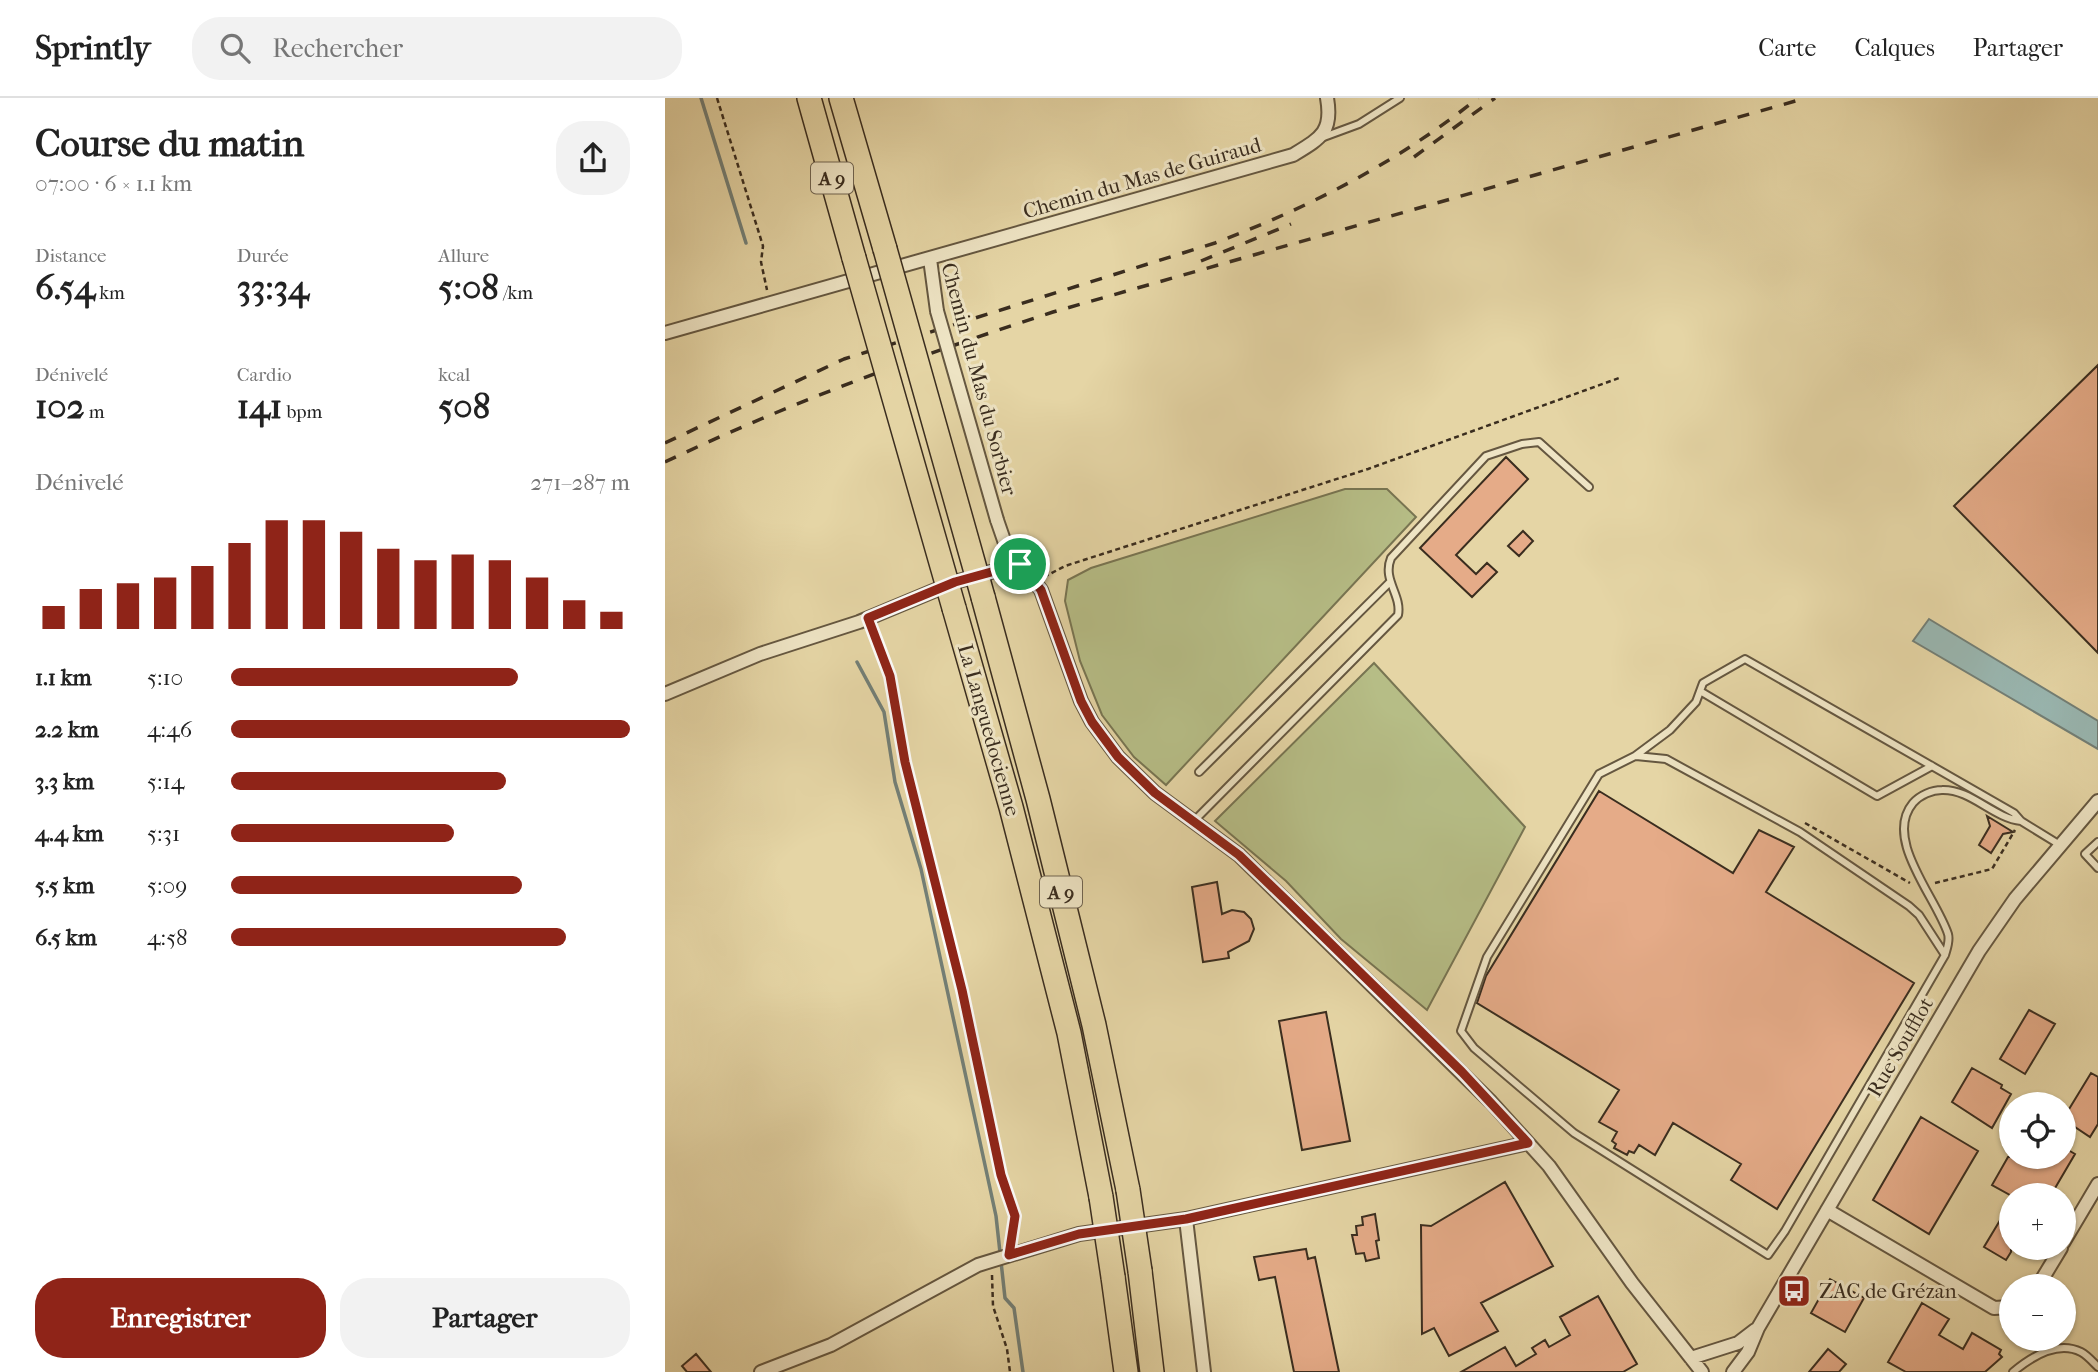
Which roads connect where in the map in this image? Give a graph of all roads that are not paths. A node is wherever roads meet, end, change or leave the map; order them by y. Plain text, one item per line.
1 (809, 98) edge
2 (841, 98) edge
3 (1327, 98) edge
4 (1400, 98) edge
5 (1320, 139) junction
6 (930, 259) junction
7 (665, 333) edge
8 (1589, 487) dead end
9 (1020, 564) junction
10 (1390, 582) junction
11 (668, 689) edge
12 (1700, 691) junction
13 (1635, 756) junction
14 (1932, 766) junction
15 (1199, 772) dead end
16 (2098, 801) edge
17 (1194, 821) junction
18 (2021, 821) junction
19 (2098, 842) edge
20 (2060, 845) junction
21 (2098, 868) edge
22 (1945, 955) junction
23 (1528, 1143) junction
24 (2098, 1184) edge
25 (1827, 1210) junction
26 (1186, 1219) junction
27 (2076, 1222) edge
28 (1999, 1308) edge
29 (1758, 1328) junction
30 (1691, 1359) junction
31 (2098, 1367) edge
32 (761, 1372) edge
33 (1125, 1372) edge
34 (1152, 1372) edge
35 (1204, 1372) edge
36 (1702, 1372) edge
37 (1733, 1372) edge
38 (2013, 1372) edge

1 - 33 highway, La Languedocienne / A 9, bridge
2 - 34 highway, La Languedocienne / A 9, bridge
3 - 5 street
4 - 5 lane
5 - 6 street, Chemin du Mas de Guiraud
6 - 7 street, Chemin du Mas du Sorbier
6 - 9 street, Chemin du Mas du Sorbier, bridge
8 - 10 lane
9 - 11 street
9 - 17 street, Chemin du Mas du Sorbier
10 - 15 lane
10 - 17 lane
12 - 13 lane
12 - 14 lane
12 - 14 lane
13 - 22 lane
13 - 22 lane
14 - 18 lane
16 - 20 street, Rue Soufflot
17 - 23 street
18 - 20 lane
18 - 22 lane
19 - 21 lane
20 - 25 street, Rue Soufflot
23 - 26 street
23 - 30 street
24 - 27 street
25 - 28 street
25 - 29 street, Rue Soufflot
26 - 32 street
26 - 35 street
29 - 30 street, Rue Soufflot
29 - 37 street, Rue Soufflot
30 - 36 street
31 - 38 lane

